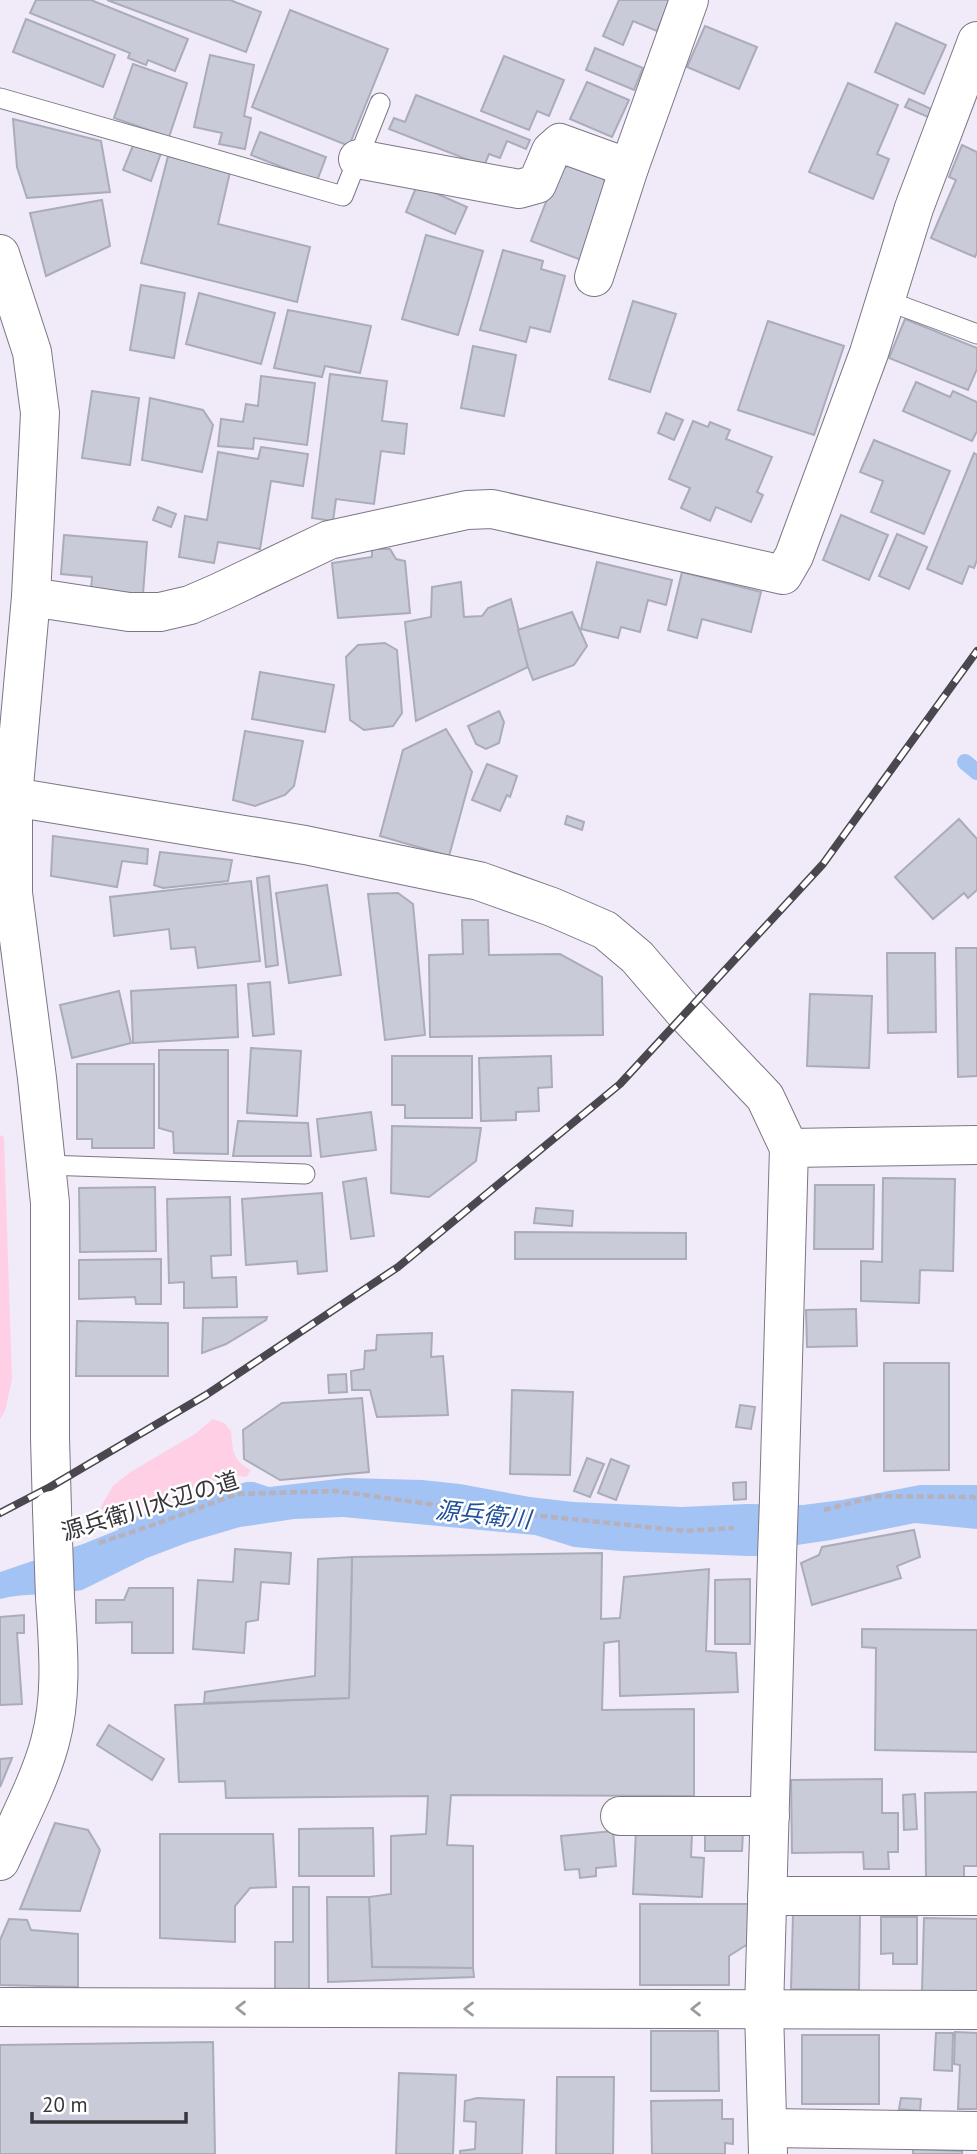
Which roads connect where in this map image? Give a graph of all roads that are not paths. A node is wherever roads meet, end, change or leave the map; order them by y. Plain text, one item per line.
1 (689, 0) edge
2 (977, 41) edge
3 (0, 98) edge
4 (380, 103) dead end
5 (358, 159) junction
6 (629, 168) junction
7 (0, 254) edge
8 (594, 277) dead end
9 (885, 300) junction
10 (977, 334) edge
11 (32, 597) junction
12 (11, 702) edge
13 (13, 797) junction
14 (6, 894) edge
15 (977, 1145) edge
16 (789, 1148) junction
17 (46, 1165) junction
18 (305, 1174) dead end
19 (620, 1816) dead end
20 (770, 1816) junction
21 (0, 1861) edge
22 (767, 1896) junction
23 (977, 1896) edge
24 (0, 2007) edge
25 (764, 2010) junction
26 (977, 2010) edge
27 (977, 2131) edge
28 (768, 2141) edge

1 - 6 street
2 - 9 street
3 - 5 lane
4 - 5 lane
5 - 6 street
6 - 8 street
7 - 11 street
9 - 10 lane
9 - 11 street
11 - 12 street
12 - 13 street
13 - 14 street
13 - 16 street
14 - 17 street
15 - 16 street
16 - 20 street, bridge
17 - 18 lane
17 - 21 street, bridge
19 - 20 street
20 - 22 street
22 - 23 street
22 - 25 street
25 -> 24 street
25 - 26 street
25 - 28 street
27 - 28 street

